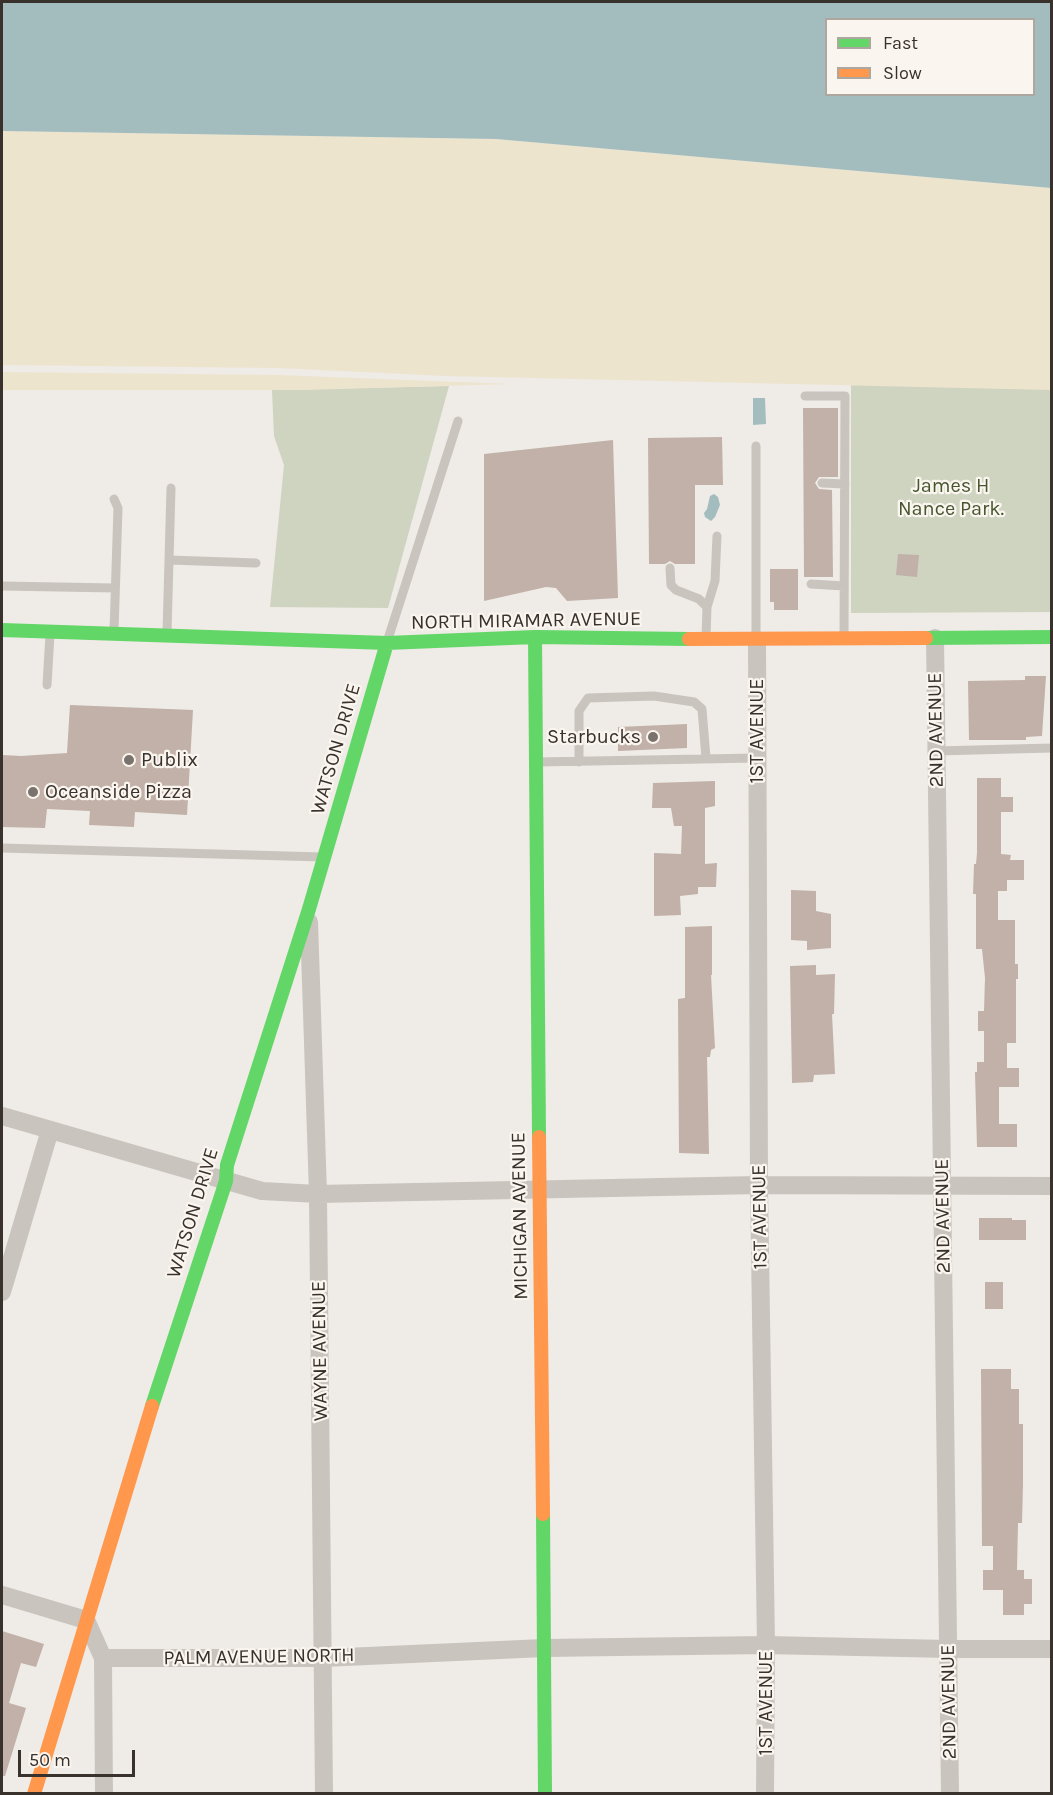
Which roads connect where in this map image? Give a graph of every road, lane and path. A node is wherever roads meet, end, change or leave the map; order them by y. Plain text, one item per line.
1 (805, 396) dead end
2 (458, 421) dead end
3 (756, 446) dead end
4 (822, 483) dead end
5 (845, 484) junction
6 (171, 488) dead end
7 (114, 499) dead end
8 (717, 536) dead end
9 (169, 560) junction
10 (256, 563) dead end
11 (670, 568) dead end
12 (811, 584) dead end
13 (2, 586) edge
14 (844, 586) junction
15 (116, 588) junction
16 (707, 608) junction
17 (2, 630) edge
18 (50, 632) junction
19 (114, 634) junction
20 (167, 635) junction
21 (535, 637) junction
22 (1052, 637) edge
23 (935, 638) junction
24 (844, 639) junction
25 (706, 640) junction
26 (756, 640) junction
27 (387, 643) junction
28 (47, 686) dead end
29 (1052, 748) edge
30 (936, 751) junction
31 (706, 758) junction
32 (757, 758) junction
33 (536, 762) junction
34 (579, 762) junction
35 (2, 848) edge
36 (324, 857) junction
37 (309, 909) junction
38 (2, 1116) edge
39 (50, 1130) junction
40 (226, 1181) junction
41 (759, 1185) junction
42 (943, 1185) junction
43 (1052, 1186) edge
44 (539, 1188) junction
45 (318, 1194) junction
46 (2, 1292) edge
47 (2, 1595) edge
48 (86, 1620) junction
49 (766, 1645) junction
50 (544, 1648) junction
51 (949, 1649) junction
52 (1052, 1649) edge
53 (103, 1658) junction
54 (323, 1658) junction
55 (34, 1794) edge
56 (104, 1794) edge
57 (324, 1794) edge
58 (545, 1794) edge
59 (765, 1794) edge
60 (950, 1794) edge

1 - 5 lane
2 - 27 lane
3 - 26 lane
4 - 5 lane
5 - 14 lane
6 - 9 lane
7 - 15 lane
8 - 16 lane
9 - 10 lane
9 - 20 lane
11 - 16 lane
12 - 14 lane
13 - 15 lane
14 - 24 lane
15 - 19 lane
16 - 25 lane
17 - 18 street, NORTH MIRAMAR AVENUE
18 - 19 street, NORTH MIRAMAR AVENUE
18 - 28 lane
19 - 20 street, NORTH MIRAMAR AVENUE
20 - 27 street, NORTH MIRAMAR AVENUE
21 - 25 street, NORTH MIRAMAR AVENUE
21 - 27 street, NORTH MIRAMAR AVENUE
21 - 33 street, MICHIGAN AVENUE
22 - 23 street, NORTH MIRAMAR AVENUE
23 - 24 street, NORTH MIRAMAR AVENUE
23 - 30 street, 2ND AVENUE
24 - 26 street, NORTH MIRAMAR AVENUE
25 - 26 street, NORTH MIRAMAR AVENUE
26 - 32 street, 1ST AVENUE
27 - 36 street, WATSON DRIVE
29 - 30 lane
30 - 42 street, 2ND AVENUE
31 - 32 lane
31 - 34 lane
31 - 34 lane
32 - 41 street, 1ST AVENUE
33 - 34 lane
33 - 44 street, MICHIGAN AVENUE
35 - 36 lane
36 - 37 street, WATSON DRIVE
37 - 40 street, WATSON DRIVE
37 - 45 street, WAYNE AVENUE
38 - 39 street
39 - 40 street
39 - 46 street
40 - 45 street
40 - 48 street, WATSON DRIVE
41 - 42 street
41 - 44 street
41 - 49 street, 1ST AVENUE
42 - 43 street
42 - 51 street, 2ND AVENUE
44 - 45 street
44 - 50 street, MICHIGAN AVENUE
45 - 54 street, WAYNE AVENUE
47 - 48 street
48 - 53 street
48 - 55 street, WATSON DRIVE
49 - 50 street, PALM AVENUE NORTH
49 - 51 street, PALM AVENUE NORTH
49 - 59 street, 1ST AVENUE
50 - 54 street, PALM AVENUE NORTH
50 - 58 street, MICHIGAN AVENUE
51 - 52 street, PALM AVENUE NORTH
51 - 60 street, 2ND AVENUE
53 - 54 street, PALM AVENUE NORTH
53 - 56 street
54 - 57 street, WAYNE AVENUE

